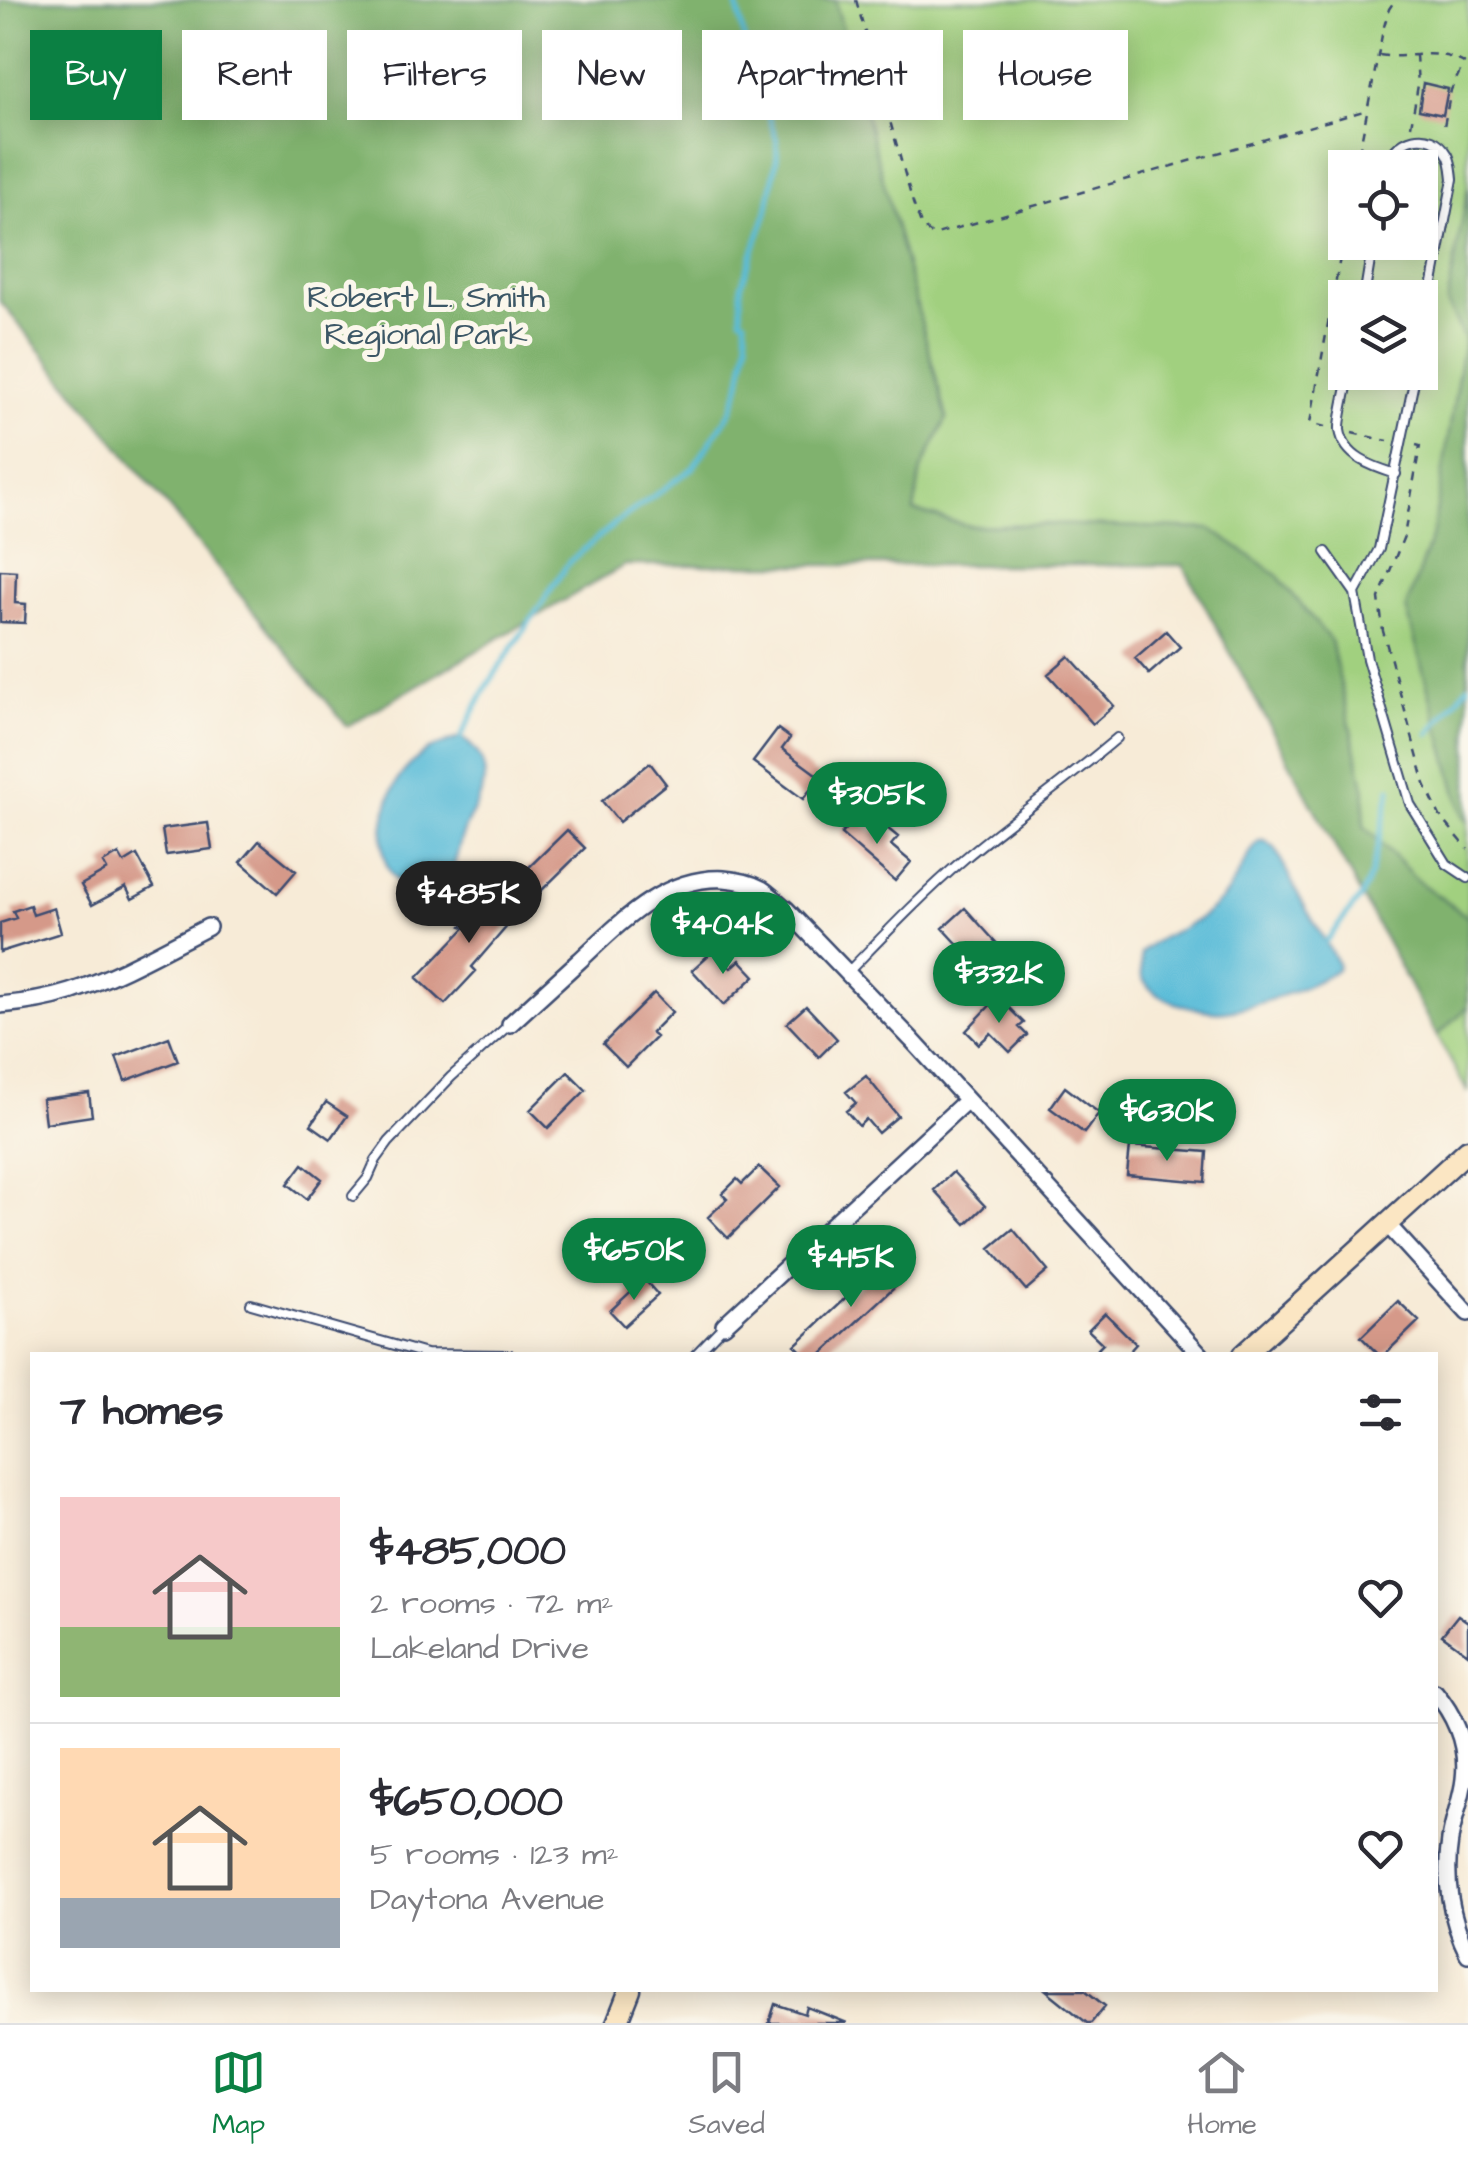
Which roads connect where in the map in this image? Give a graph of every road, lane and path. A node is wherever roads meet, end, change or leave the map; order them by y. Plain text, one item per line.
1 (856, 0) edge
2 (1393, 0) edge
3 (1416, 53) junction
4 (1378, 54) junction
5 (1367, 110) junction
6 (1444, 126) dead end
7 (1414, 137) junction
8 (1359, 150) edge
9 (1394, 150) edge
10 (1434, 280) edge
11 (1347, 390) edge
12 (1412, 390) edge
13 (1396, 474) junction
14 (1326, 552) dead end
15 (1354, 593) junction
16 (1117, 738) dead end
17 (1468, 878) edge
18 (208, 927) dead end
19 (847, 973) junction
20 (0, 1006) edge
21 (510, 1024) joint
22 (967, 1100) junction
23 (1468, 1150) edge
24 (353, 1196) dead end
25 (1387, 1224) junction
26 (251, 1304) dead end
27 (1468, 1313) edge
28 (724, 1326) joint
29 (419, 1352) edge
30 (698, 1352) edge
31 (1198, 1352) edge
32 (1246, 1352) edge
33 (1438, 1696) edge
34 (1468, 1954) edge
35 (629, 1992) edge
36 (617, 2023) edge

1 - 5 path
2 - 4 path
3 - 4 path
3 - 6 path
3 - 7 path
4 - 5 path
5 - 8 path
7 - 9 lane
7 - 10 lane
11 - 13 lane
12 - 13 lane
13 - 15 lane
14 - 15 lane
15 - 17 lane
16 - 19 lane
18 - 20 street
19 - 21 street
19 - 22 street
21 - 24 lane
22 - 28 street
22 - 31 street
23 - 25 main road
25 - 27 street
25 - 32 main road
26 - 29 lane
28 - 30 lane
33 - 34 street
35 - 36 main road

